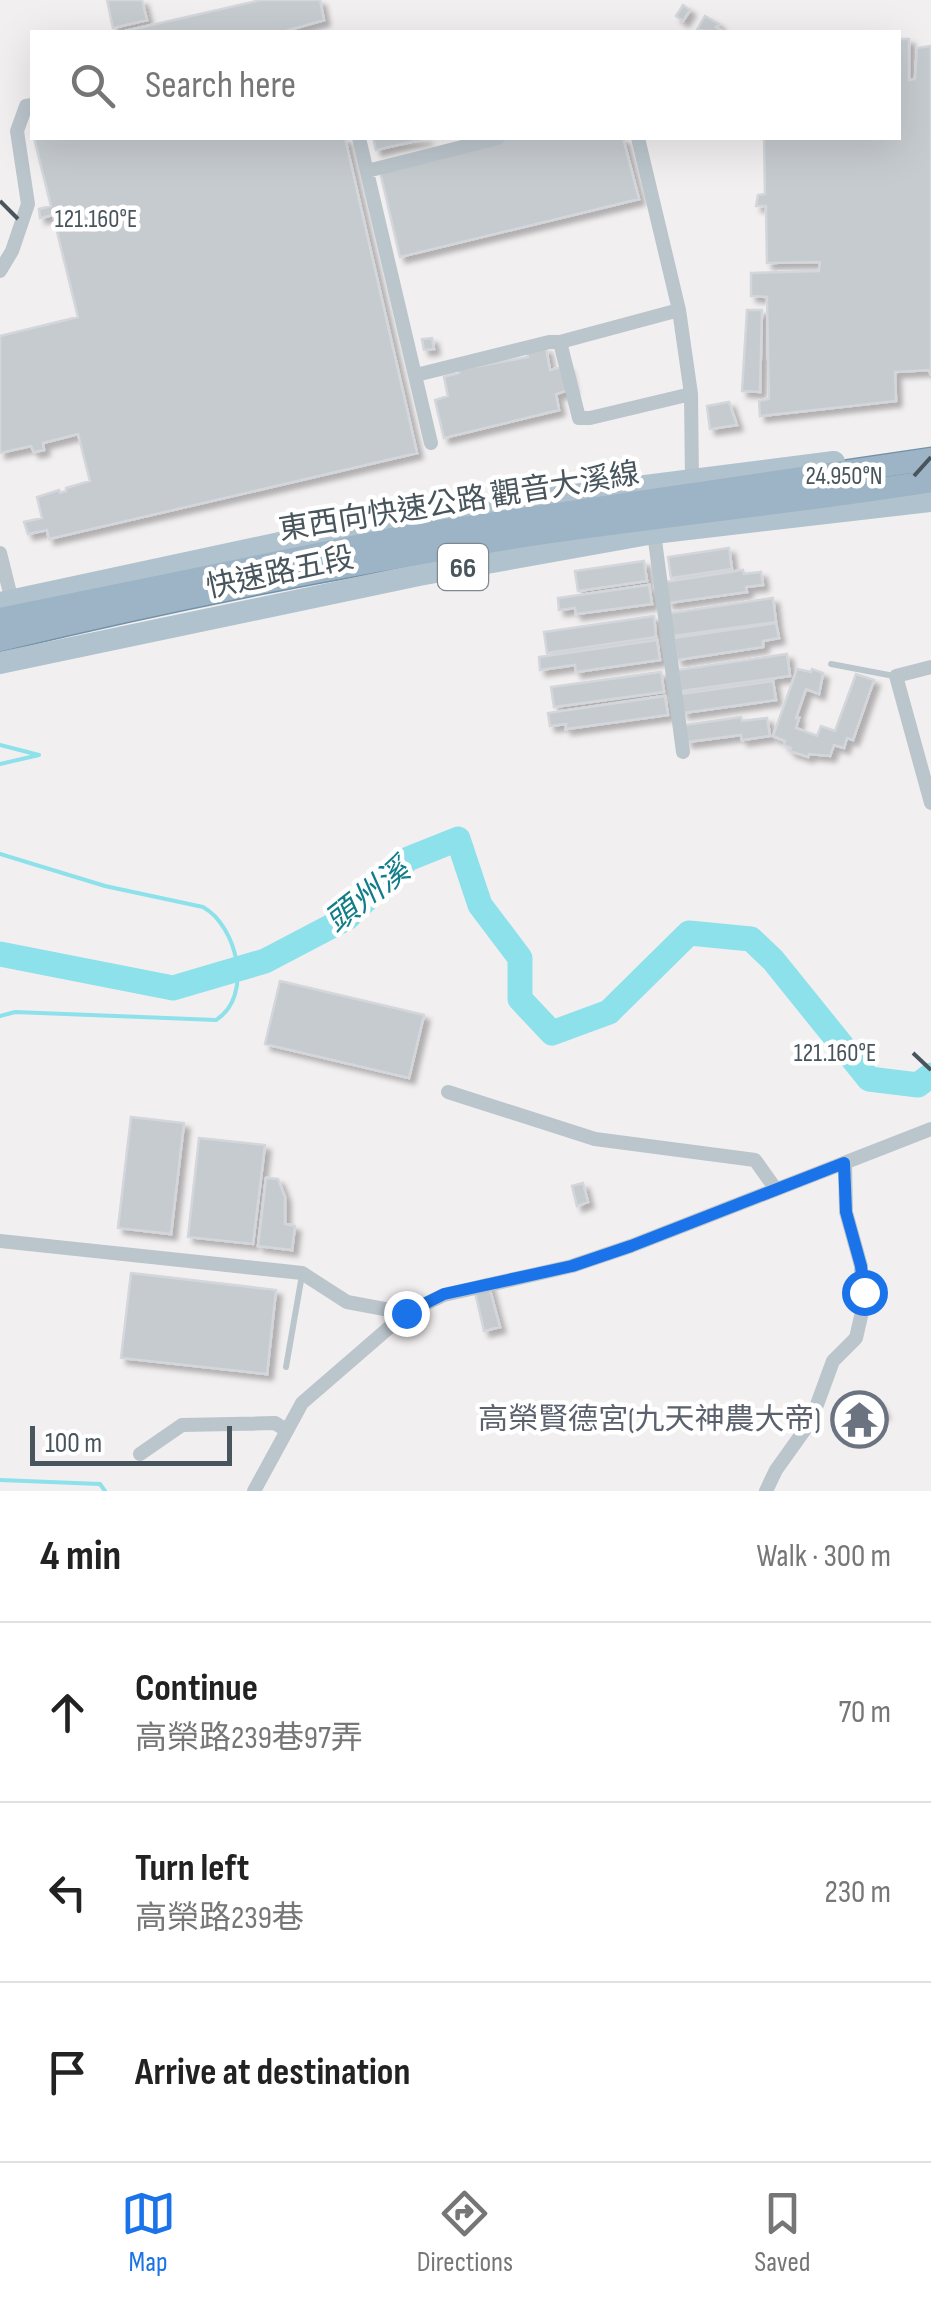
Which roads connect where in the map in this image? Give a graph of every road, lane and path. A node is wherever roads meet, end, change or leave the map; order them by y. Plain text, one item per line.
1 (30, 105) edge
2 (359, 140) edge
3 (490, 140) edge
4 (638, 140) edge
5 (367, 171) junction
6 (0, 271) edge
7 (679, 310) junction
8 (560, 342) junction
9 (416, 375) junction
10 (691, 394) junction
11 (431, 442) dead end
12 (931, 448) edge
13 (931, 459) edge
14 (692, 480) junction
15 (931, 482) edge
16 (931, 501) edge
17 (654, 533) junction
18 (0, 553) edge
19 (4, 608) edge
20 (0, 640) edge
21 (0, 663) edge
22 (831, 664) dead end
23 (931, 667) edge
24 (896, 676) junction
25 (682, 752) dead end
26 (931, 804) edge
27 (448, 1092) dead end
28 (931, 1129) edge
29 (844, 1163) junction
30 (775, 1188) junction
31 (0, 1241) edge
32 (302, 1274) junction
33 (406, 1313) junction
34 (286, 1366) dead end
35 (286, 1430) junction
36 (140, 1454) dead end
37 (254, 1491) edge
38 (766, 1491) edge

1 - 6 street
2 - 5 street
3 - 5 street
4 - 7 street
5 - 9 street
7 - 8 street
7 - 10 street
8 - 9 street
8 - 10 street
9 - 11 street
10 - 14 street
12 - 14 main road, 快速路五段 / 66
13 - 19 highway, 東西向快速公路 觀音大溪線 / 66
14 - 19 main road, 快速路五段 / 66
15 - 20 highway, 東西向快速公路 觀音大溪線 / 66
16 - 17 main road, 快速路五段 / 66
17 - 21 main road, 快速路五段 / 66
17 - 25 street
18 - 19 street
22 - 24 lane
23 - 24 street
24 - 26 street
27 - 30 street
28 - 29 street
29 - 30 street
29 - 38 street
30 - 33 street
31 - 32 street
32 - 33 street
32 - 34 lane
33 - 35 street
35 - 36 street
35 - 37 street

